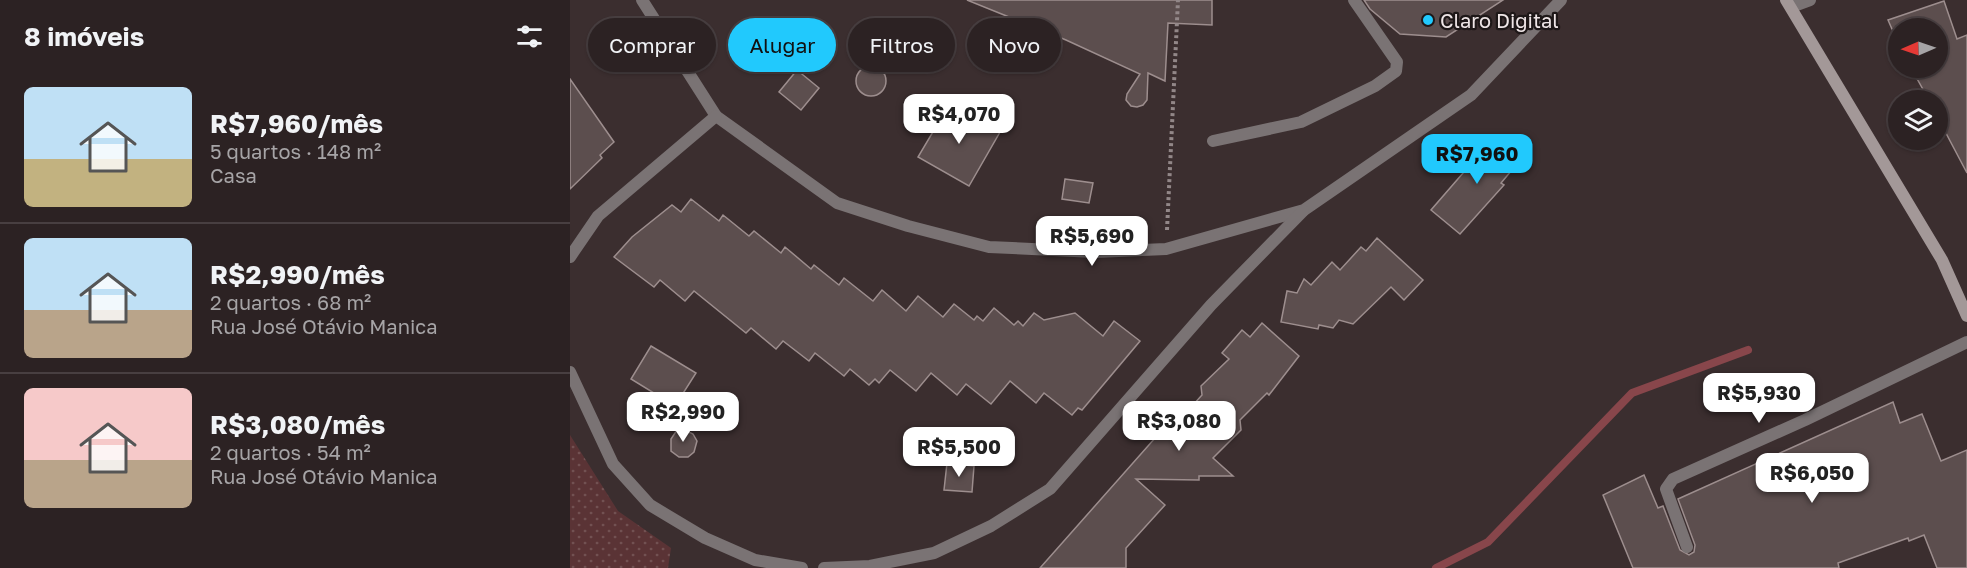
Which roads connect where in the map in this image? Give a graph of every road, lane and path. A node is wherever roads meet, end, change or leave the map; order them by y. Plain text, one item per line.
1 (642, 0) edge
2 (1178, 0) edge
3 (1354, 0) edge
4 (1561, 0) edge
5 (1810, 0) edge
6 (1788, 4) edge
7 (716, 116) junction
8 (1213, 141) dead end
9 (1304, 210) junction
10 (1166, 249) junction
11 (570, 257) edge
12 (1967, 316) edge
13 (1967, 342) edge
14 (570, 372) edge
15 (1687, 547) dead end
16 (802, 568) edge
17 (824, 568) edge

1 - 7 street
2 - 10 path
3 - 8 street
4 - 9 street
5 - 6 street
6 - 12 street
7 - 10 street
7 - 11 street
9 - 10 street
9 - 17 street
13 - 15 street
14 - 16 street

